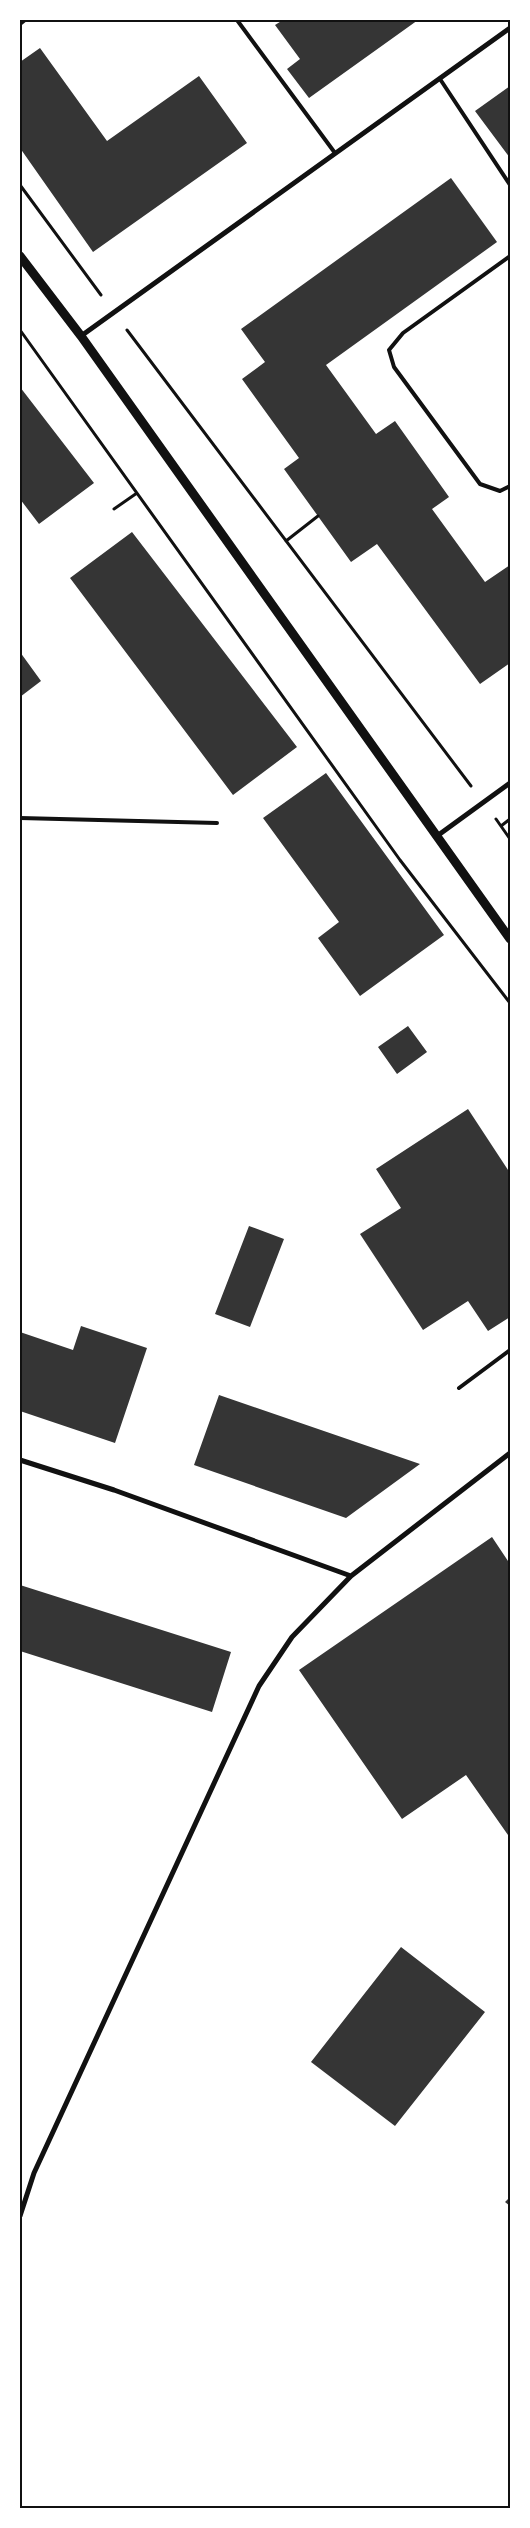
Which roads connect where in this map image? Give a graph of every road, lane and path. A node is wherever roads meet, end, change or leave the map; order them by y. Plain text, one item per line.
1 (25, 20) edge
2 (237, 20) edge
3 (20, 24) edge
4 (510, 28) edge
5 (440, 79) junction
6 (335, 154) junction
7 (20, 185) edge
8 (510, 185) edge
9 (20, 256) edge
10 (510, 256) edge
11 (113, 310) junction
12 (20, 330) edge
13 (81, 336) junction
14 (510, 486) edge
15 (137, 493) junction
16 (114, 509) dead end
17 (318, 516) dead end
18 (286, 541) junction
19 (510, 783) edge
20 (483, 803) junction
21 (20, 818) edge
22 (510, 819) edge
23 (217, 823) dead end
24 (501, 826) junction
25 (438, 836) junction
26 (510, 839) edge
27 (510, 939) edge
28 (510, 1004) edge
29 (510, 1350) edge
30 (459, 1388) dead end
31 (510, 1453) edge
32 (20, 1460) edge
33 (351, 1576) junction
34 (20, 2216) edge

1 - 3 lane
2 - 6 lane
4 - 5 street
5 - 6 street
5 - 8 lane
6 - 11 street
7 - 11 path
9 - 13 street
10 - 14 lane
11 - 13 street
11 - 18 path
12 - 15 path
13 - 25 street
15 - 16 path
15 - 28 path
17 - 18 path
18 - 20 path
19 - 20 street
20 - 24 path
20 - 25 street
21 - 23 lane
22 - 24 path
24 - 26 path
25 - 27 street
29 - 30 lane
31 - 33 street
32 - 33 street
33 - 34 street

